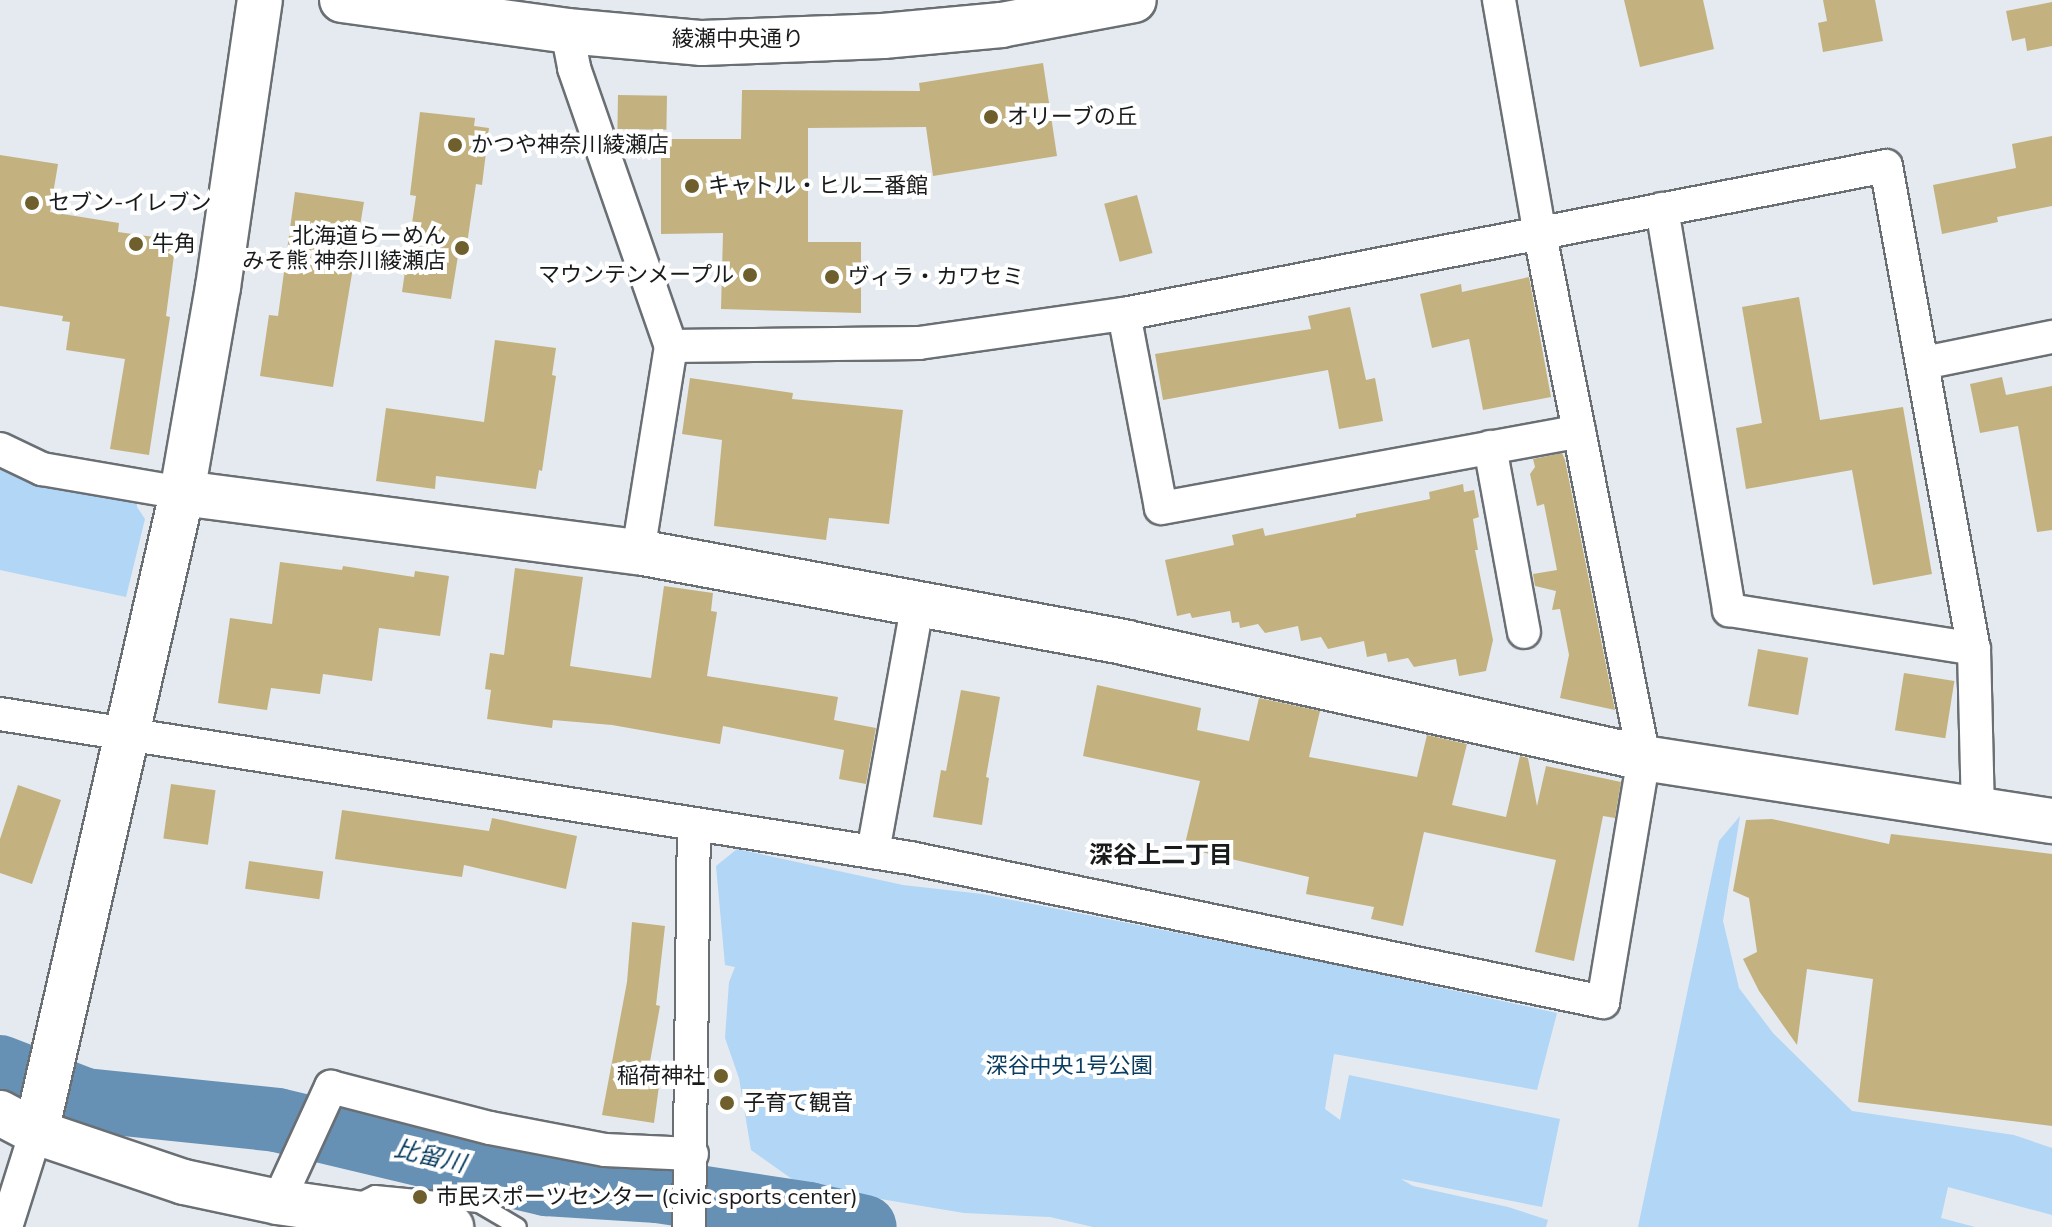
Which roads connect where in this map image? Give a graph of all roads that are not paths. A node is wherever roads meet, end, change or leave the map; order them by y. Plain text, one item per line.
1 (260, 0) edge
2 (342, 0) edge
3 (1134, 0) edge
4 (1499, 0) edge
5 (567, 31) junction
6 (1651, 211) junction
7 (1554, 232) junction
8 (1124, 314) junction
9 (2052, 337) edge
10 (671, 346) junction
11 (1924, 363) junction
12 (1579, 431) junction
13 (1490, 447) junction
14 (0, 449) edge
15 (182, 493) junction
16 (638, 552) junction
17 (918, 603) junction
18 (1524, 632) dead end
19 (1974, 649) junction
20 (0, 714) edge
21 (127, 736) junction
22 (1644, 758) junction
23 (1978, 811) junction
24 (2052, 821) edge
25 (694, 825) junction
26 (873, 852) junction
27 (26, 1117) edge
28 (692, 1163) junction
29 (278, 1202) junction
30 (340, 1212) junction
31 (689, 1220) edge
32 (6, 1227) edge
33 (451, 1227) edge
34 (518, 1227) edge

1 - 15 street
2 - 5 street, 綾瀬中央通り
3 - 5 street, 綾瀬中央通り
4 - 7 street
5 - 10 street
6 - 7 street
6 - 11 street
6 - 19 street
7 - 8 street
7 - 12 street
8 - 10 street
8 - 13 street
9 - 11 street
10 - 16 street
11 - 19 street
12 - 13 street
12 - 22 street
13 - 18 street
14 - 15 street
15 - 16 street
15 - 21 street
16 - 17 street
17 - 22 street
17 - 26 street
19 - 23 street
20 - 21 street
21 - 25 street
21 - 27 street
22 - 23 street
22 - 26 street
23 - 24 street
25 - 26 street
25 - 28 street
27 - 29 street
27 - 32 street
28 - 29 street
28 - 31 street
29 - 30 street
30 - 33 street
30 - 34 lane

